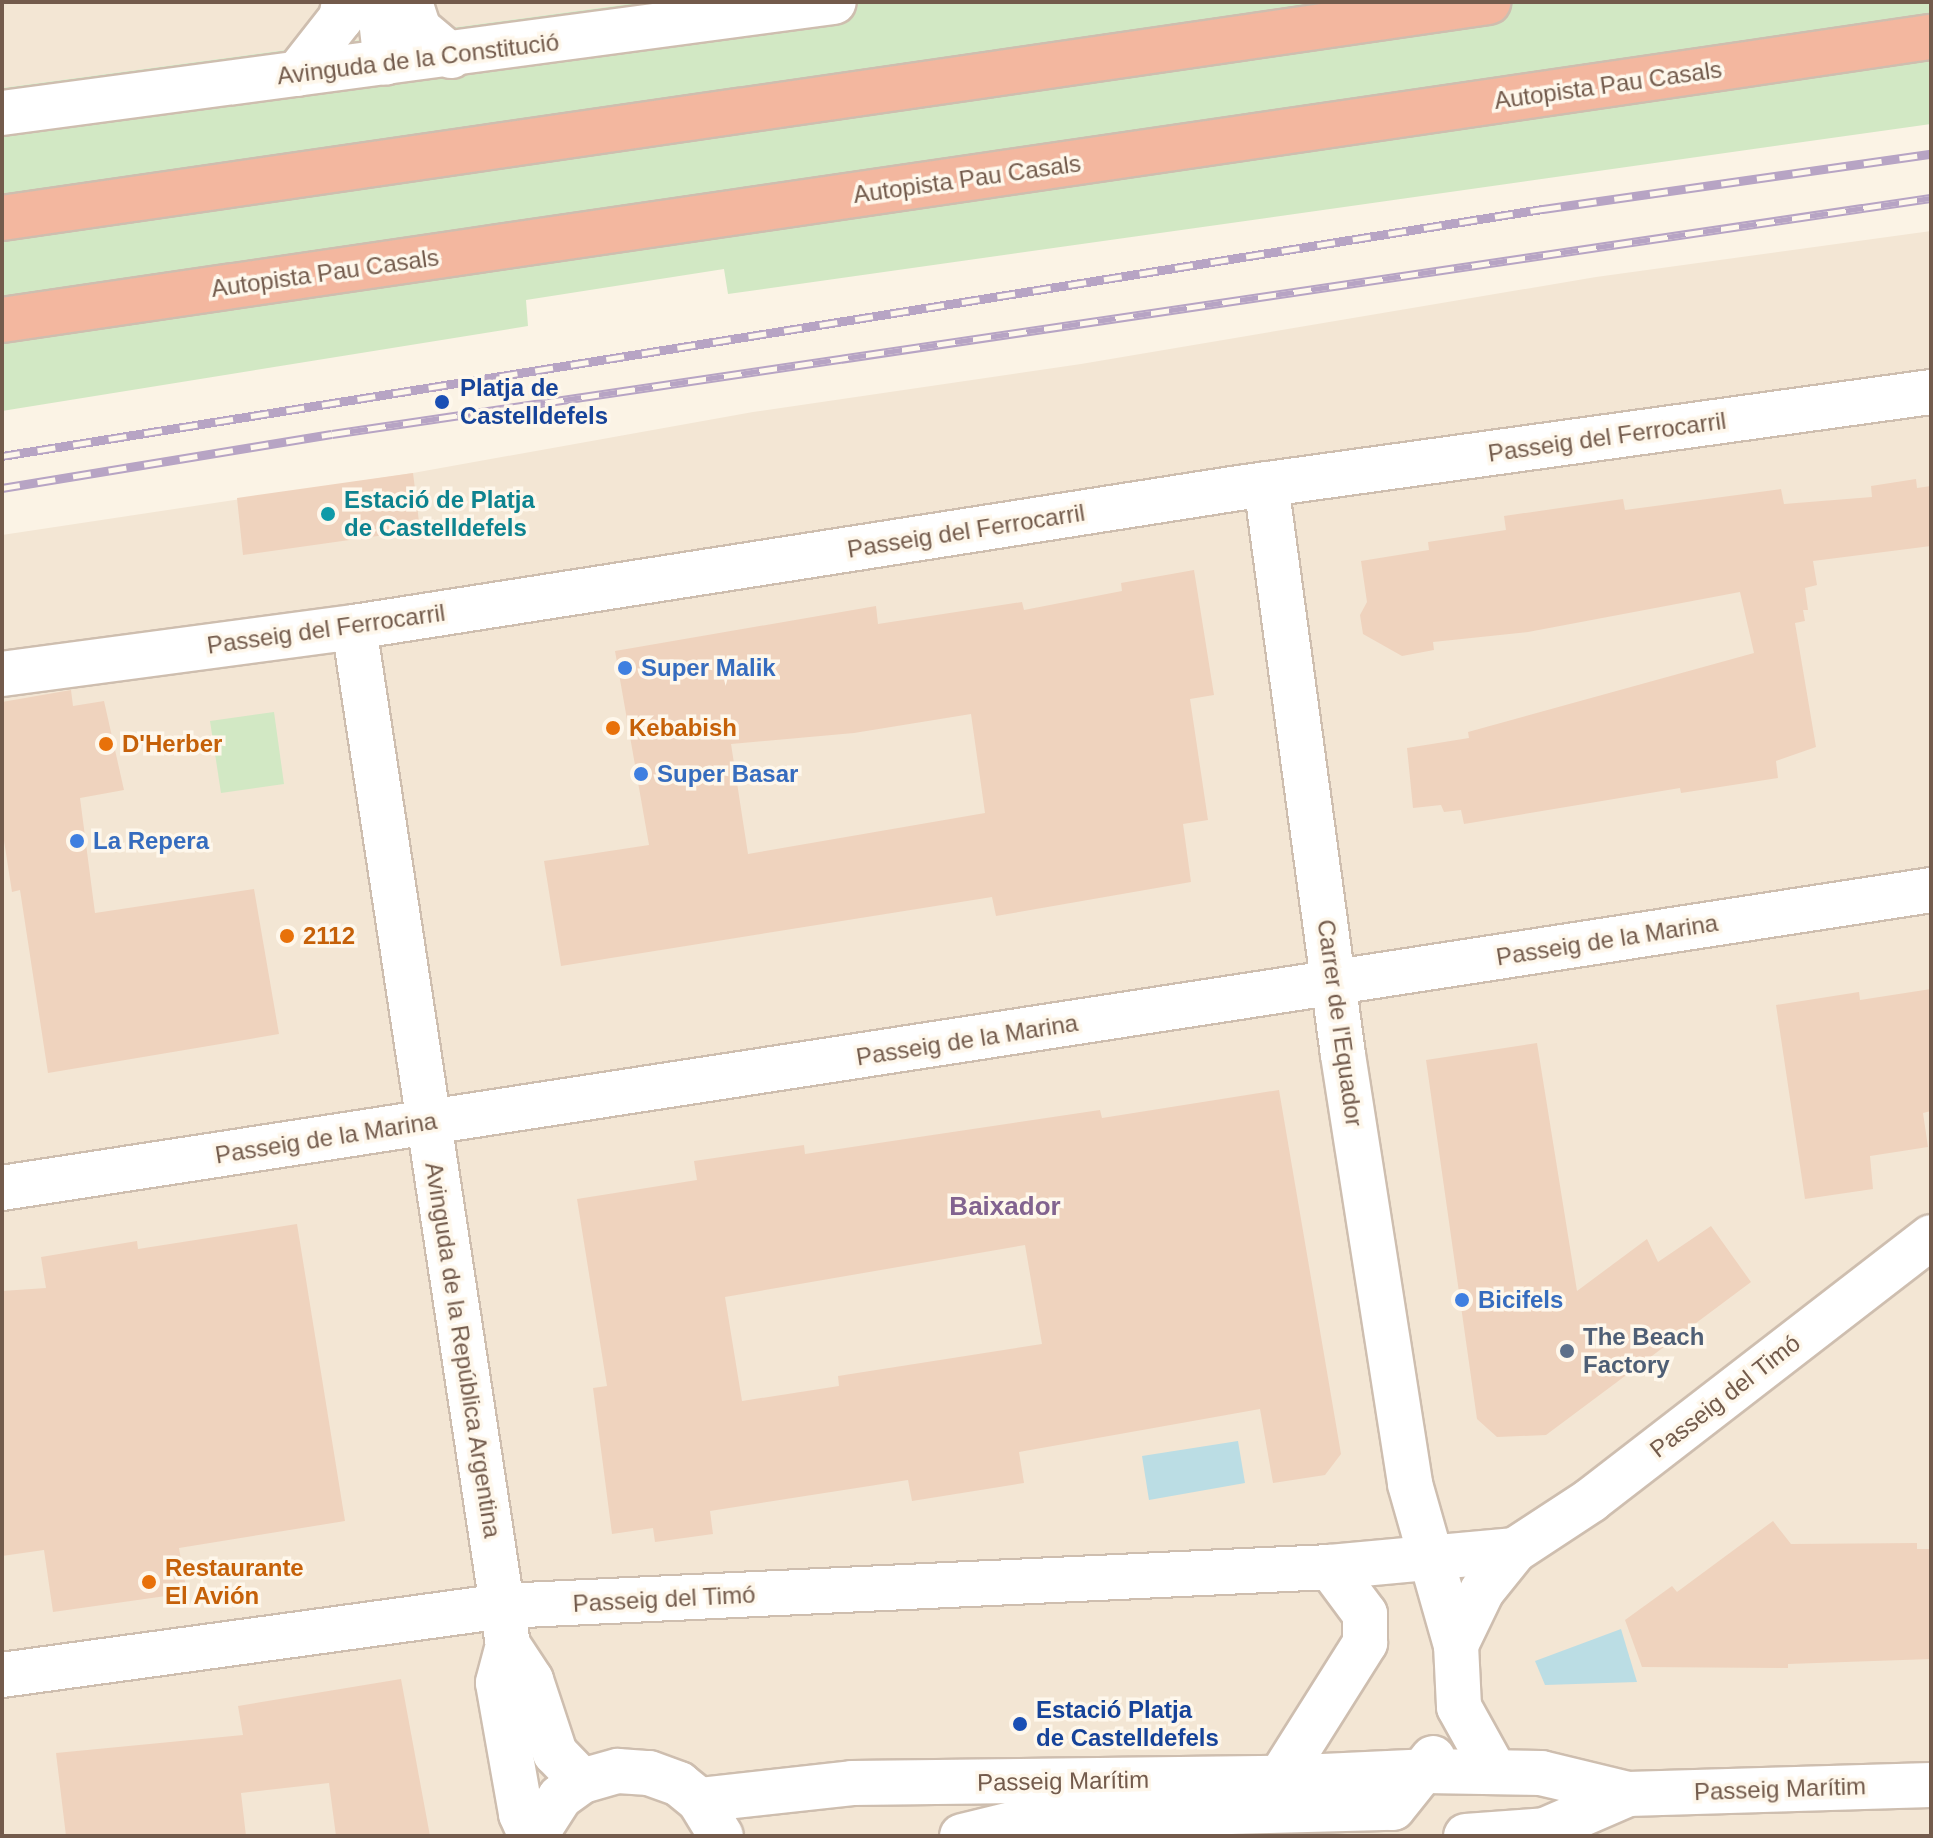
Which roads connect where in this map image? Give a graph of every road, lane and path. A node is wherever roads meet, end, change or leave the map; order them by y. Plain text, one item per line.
1 (344, 2) edge
2 (379, 2) edge
3 (410, 2) edge
4 (834, 2) edge
5 (1488, 2) edge
6 (1931, 37) edge
7 (451, 56) junction
8 (386, 63) junction
9 (297, 74) junction
10 (2, 113) edge
11 (2, 218) edge
12 (2, 320) edge
13 (1931, 392) edge
14 (1266, 484) junction
15 (354, 627) junction
16 (2, 674) edge
17 (1931, 890) edge
18 (1334, 981) junction
19 (428, 1123) junction
20 (2, 1188) edge
21 (1931, 1237) edge
22 (1515, 1550) junction
23 (1432, 1559) junction
24 (1330, 1567) junction
25 (505, 1626) junction
26 (1456, 1645) junction
27 (2, 1675) edge
28 (1459, 1707) junction
29 (1426, 1771) junction
30 (1495, 1772) junction
31 (1280, 1778) junction
32 (582, 1781) junction
33 (1931, 1785) edge
34 (1628, 1794) junction
35 (710, 1818) edge
36 (533, 1836) edge
37 (962, 1836) edge
38 (1466, 1836) edge

1 - 9 street
2 - 8 street
3 - 7 street
4 - 7 street, Avinguda de la Constitució
5 - 11 highway
6 - 12 highway, Autopista Pau Casals
7 - 8 street, Avinguda de la Constitució
8 - 9 street, Avinguda de la Constitució
9 - 10 street, Avinguda de la Constitució
13 - 14 street, Passeig del Ferrocarril
14 - 15 street, Passeig del Ferrocarril
14 - 18 street, Carrer de l'Equador
15 - 16 street, Passeig del Ferrocarril
15 - 19 street, Avinguda de la República Argentina
17 - 18 street, Passeig de la Marina
18 - 19 street, Passeig de la Marina
18 - 23 street, Carrer de l'Equador
19 - 20 street, Passeig de la Marina
19 - 25 street, Avinguda de la República Argentina
21 - 22 street, Passeig del Timó
22 - 23 street, Passeig del Timó
22 - 26 street, Passeig del Timó
23 - 24 street, Passeig del Timó
23 - 26 street, Passeig del Timó
24 - 25 street, Passeig del Timó
24 - 31 street
25 - 27 street, Passeig del Timó
25 - 32 street, Avinguda de la República Argentina
25 - 36 street, Avinguda de la República Argentina
26 - 28 street, Passeig del Timó
28 - 29 street, Passeig Marítim
28 - 30 street, Passeig del Timó
29 - 30 street, Passeig Marítim
29 - 31 street, Passeig Marítim
29 - 37 street, Passeig Marítim
30 - 34 street, Passeig Marítim
31 - 35 street, Passeig Marítim
32 - 35 street, Passeig Marítim
32 - 36 street, Passeig Marítim
33 - 34 street, Passeig Marítim
34 - 38 street, Passeig Marítim

